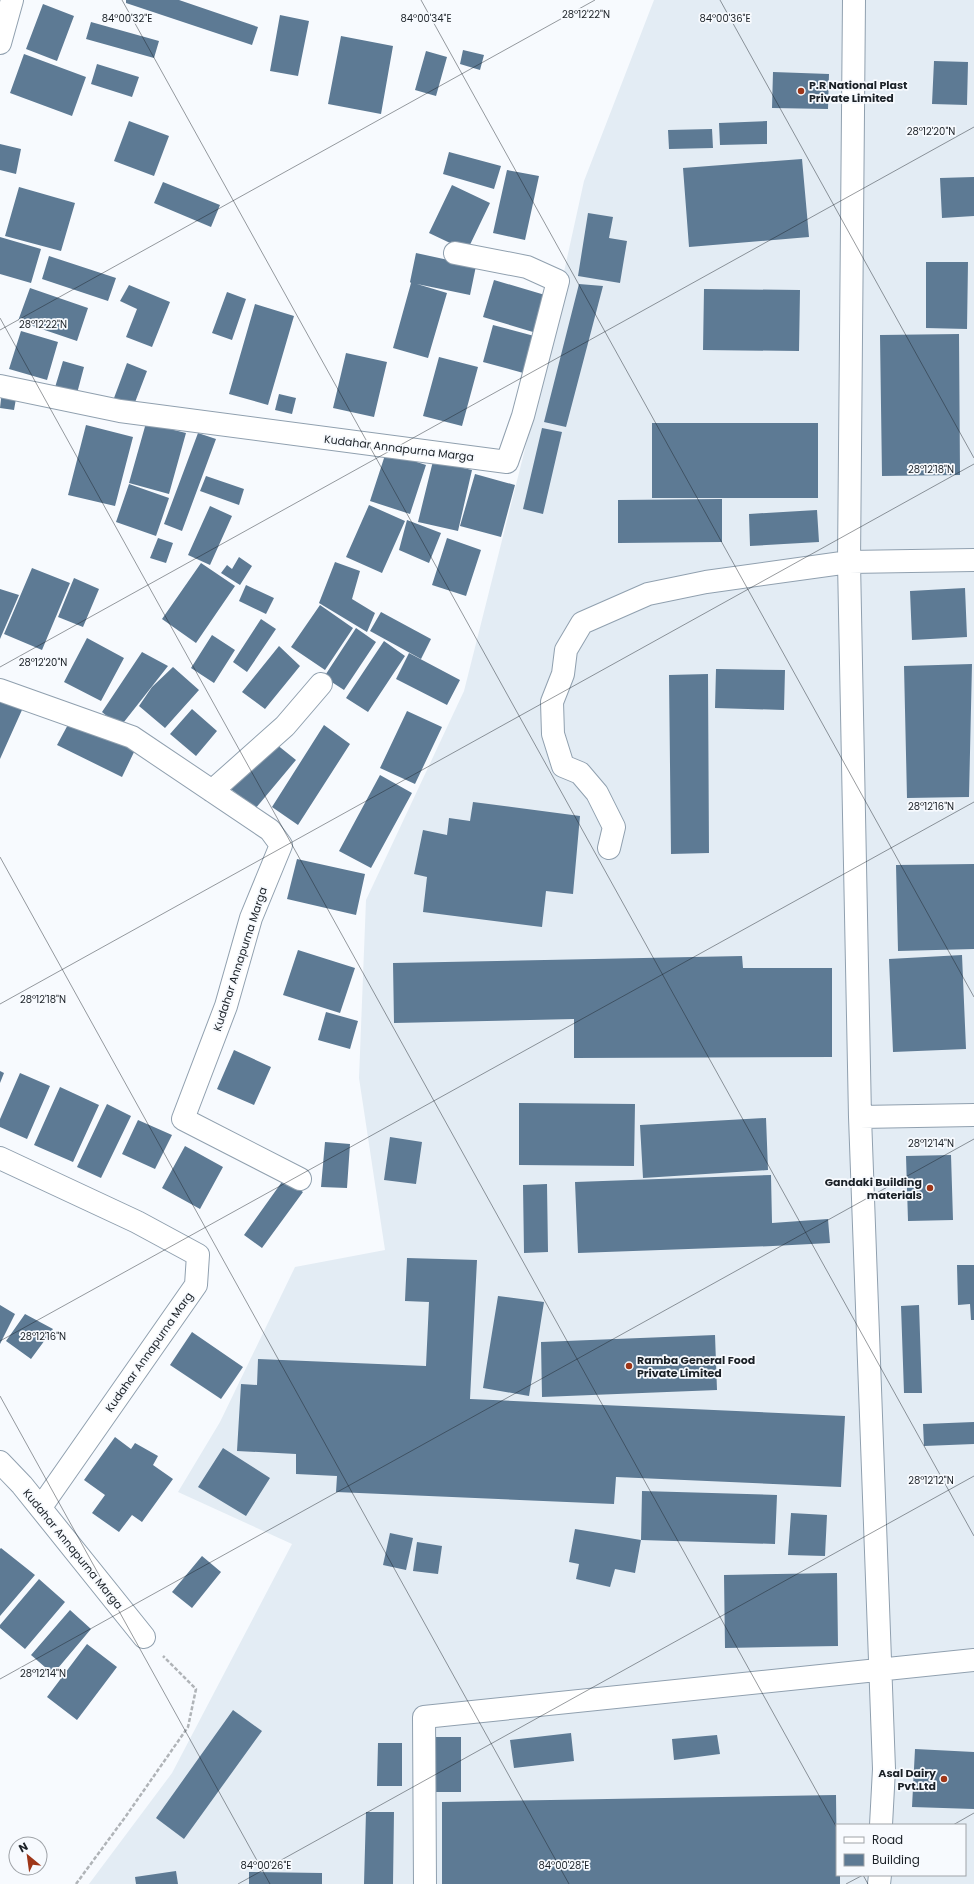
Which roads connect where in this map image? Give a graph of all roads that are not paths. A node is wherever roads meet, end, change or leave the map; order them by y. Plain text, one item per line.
1 (12, 0) edge
2 (854, 0) edge
3 (0, 43) edge
4 (455, 253) dead end
5 (0, 386) edge
6 (974, 560) edge
7 (849, 562) junction
8 (321, 684) dead end
9 (0, 690) edge
10 (212, 791) junction
11 (609, 848) dead end
12 (974, 1115) edge
13 (860, 1117) junction
14 (0, 1158) edge
15 (300, 1179) dead end
16 (0, 1462) edge
17 (40, 1507) junction
18 (144, 1637) road end
19 (974, 1660) edge
20 (881, 1669) junction
21 (881, 1824) edge
22 (425, 1884) edge

1 - 3 street
2 - 7 street
4 - 5 street, Kudahar Annapurna Marga
6 - 7 street
7 - 11 street
7 - 13 street
8 - 10 street
9 - 10 street, Kudahar Annapurna Marga
10 - 15 street, Kudahar Annapurna Marga
12 - 13 street
13 - 20 street
14 - 17 street, Kudahar Annapurna Marg
16 - 17 street, Kudahar Annapurna Marga
17 - 18 street, Kudahar Annapurna Marga
19 - 20 street
20 - 21 street
20 - 22 street

